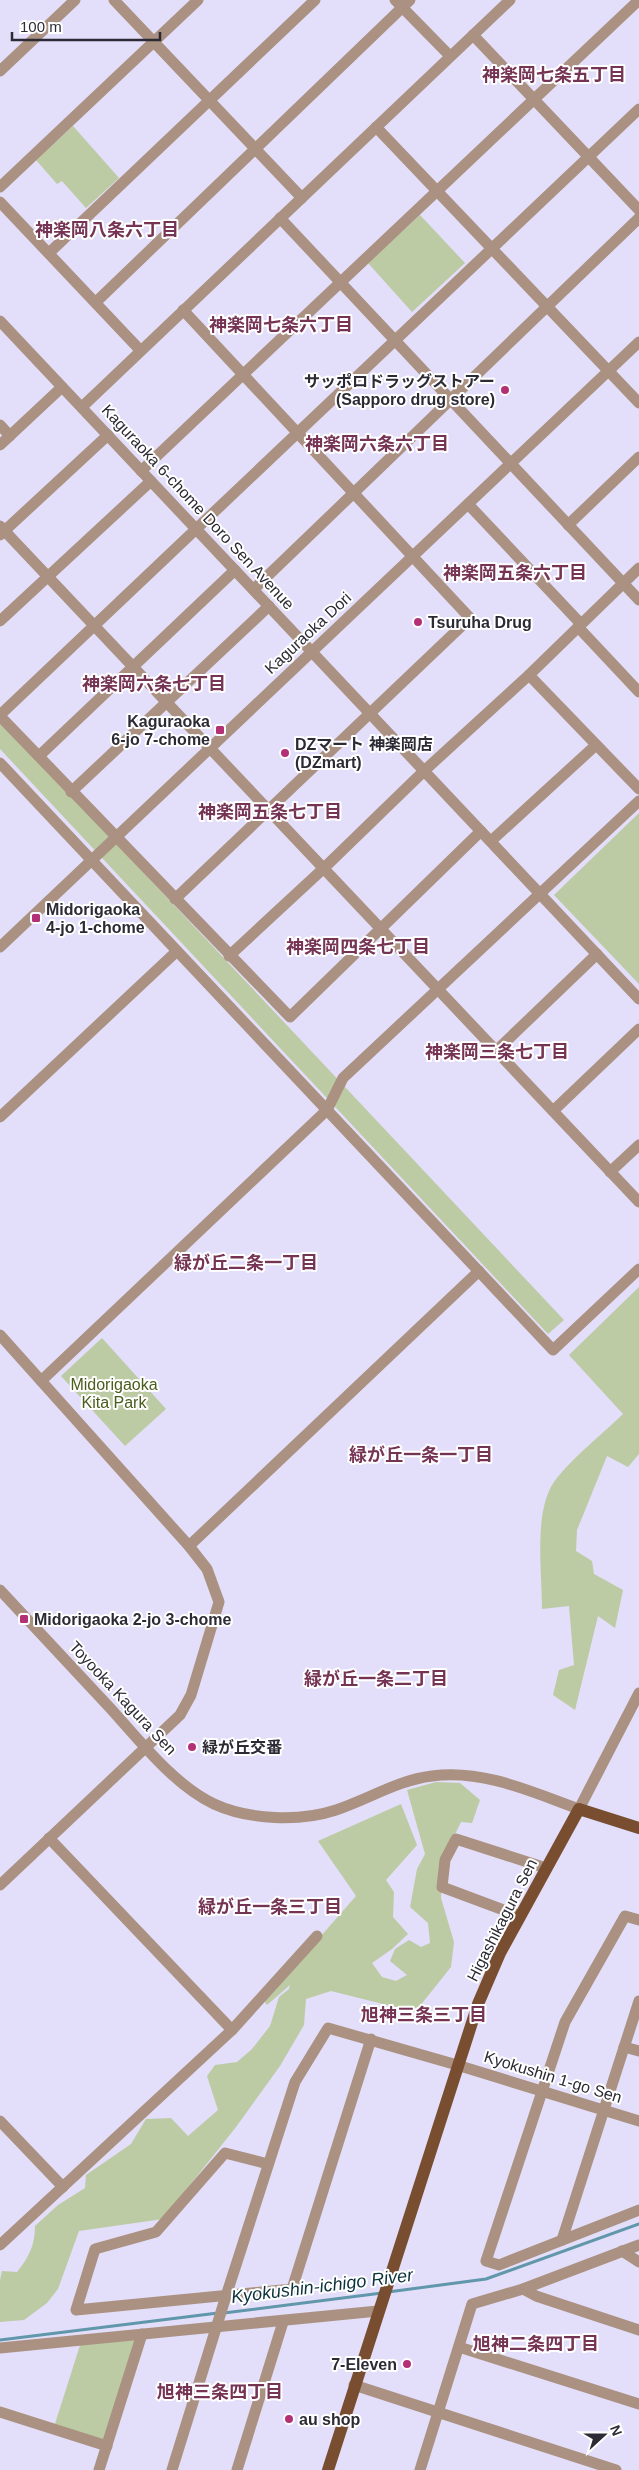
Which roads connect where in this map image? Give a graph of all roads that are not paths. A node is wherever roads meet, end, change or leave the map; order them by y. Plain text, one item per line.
1 (75, 0) edge
2 (114, 0) edge
3 (198, 0) edge
4 (316, 0) edge
5 (510, 0) edge
6 (403, 2) edge
7 (637, 2) edge
8 (473, 35) junction
9 (154, 42) junction
10 (450, 56) junction
11 (0, 71) edge
12 (534, 98) junction
13 (209, 100) junction
14 (639, 109) edge
15 (376, 127) junction
16 (255, 148) junction
17 (588, 157) junction
18 (0, 187) edge
19 (437, 191) junction
20 (302, 198) junction
21 (0, 202) edge
22 (639, 210) edge
23 (280, 218) junction
24 (639, 218) edge
25 (492, 249) junction
26 (49, 253) junction
27 (340, 282) junction
28 (96, 302) junction
29 (546, 306) junction
30 (183, 310) junction
31 (0, 321) edge
32 (396, 340) junction
33 (639, 342) edge
34 (140, 350) junction
35 (608, 371) junction
36 (243, 374) junction
37 (62, 387) junction
38 (451, 398) junction
39 (639, 403) edge
40 (82, 407) junction
41 (0, 425) edge
42 (298, 432) junction
43 (108, 435) junction
44 (10, 436) junction
45 (0, 446) edge
46 (639, 457) edge
47 (512, 462) junction
48 (141, 471) junction
49 (151, 481) junction
50 (354, 491) junction
51 (468, 504) junction
52 (568, 525) junction
53 (196, 529) junction
54 (1, 531) edge
55 (414, 556) junction
56 (639, 568) edge
57 (235, 570) junction
58 (48, 577) junction
59 (623, 583) junction
60 (254, 590) junction
61 (639, 600) edge
62 (269, 606) junction
63 (0, 621) edge
64 (94, 626) junction
65 (579, 626) junction
66 (312, 651) junction
67 (133, 667) junction
68 (529, 675) junction
69 (639, 692) edge
70 (167, 703) junction
71 (370, 713) junction
72 (0, 716) edge
73 (596, 745) junction
74 (210, 748) junction
75 (39, 756) junction
76 (2, 769) edge
77 (424, 771) junction
78 (639, 789) edge
79 (71, 792) junction
80 (639, 801) edge
81 (269, 810) junction
82 (481, 831) junction
83 (116, 836) junction
84 (491, 841) junction
85 (91, 861) junction
86 (324, 868) junction
87 (540, 894) junction
88 (175, 899) junction
89 (382, 929) junction
90 (0, 947) edge
91 (177, 951) junction
92 (597, 954) junction
93 (229, 956) junction
94 (439, 989) junction
95 (639, 999) edge
96 (639, 1030) edge
97 (497, 1050) junction
98 (327, 1110) junction
99 (553, 1111) junction
100 (0, 1117) edge
101 (639, 1145) edge
102 (610, 1172) junction
103 (639, 1202) edge
104 (639, 1269) edge
105 (479, 1271) junction
106 (0, 1336) edge
107 (41, 1381) junction
108 (189, 1546) junction
109 (0, 1590) edge
110 (639, 1693) edge
111 (146, 1747) junction
112 (579, 1809) junction
113 (639, 1828) edge
114 (49, 1838) junction
115 (546, 1868) junction
116 (0, 1885) edge
117 (520, 1916) junction
118 (639, 1920) edge
119 (317, 1936) dead end
120 (639, 2001) edge
121 (232, 2030) junction
122 (371, 2039) junction
123 (624, 2047) junction
124 (639, 2051) edge
125 (457, 2064) junction
126 (541, 2090) junction
127 (602, 2110) junction
128 (0, 2121) edge
129 (639, 2121) edge
130 (268, 2164) junction
131 (63, 2186) junction
132 (639, 2210) edge
133 (562, 2240) junction
134 (0, 2245) edge
135 (639, 2245) edge
136 (622, 2251) junction
137 (639, 2262) edge
138 (523, 2289) junction
139 (225, 2300) junction
140 (379, 2306) junction
141 (283, 2322) junction
142 (218, 2323) junction
143 (639, 2330) edge
144 (142, 2334) junction
145 (459, 2347) junction
146 (0, 2348) edge
147 (354, 2385) junction
148 (639, 2404) edge
149 (0, 2412) edge
150 (438, 2412) junction
151 (107, 2446) junction
152 (596, 2467) edge
153 (99, 2470) edge
154 (172, 2470) edge
155 (237, 2470) edge
156 (328, 2470) edge
157 (420, 2470) edge
158 (616, 2470) edge

1 - 11 street
2 - 9 street
3 - 9 street
4 - 13 street
5 - 8 street
6 - 10 street
6 - 16 street
7 - 12 street
8 - 10 street
8 - 12 street
9 - 13 street
9 - 18 street
10 - 15 street
12 - 17 street
12 - 19 street
13 - 16 street
13 - 26 street
14 - 17 street
15 - 19 street
15 - 20 street
16 - 20 street
16 - 28 street
17 - 22 street
17 - 25 street
19 - 25 street
19 - 27 street
20 - 23 street
21 - 26 street
23 - 27 street
23 - 30 street
24 - 29 street
25 - 29 street
25 - 32 street
26 - 28 street
27 - 32 street
27 - 36 street
28 - 34 street
29 - 35 street
29 - 38 street
30 - 34 street
30 - 36 street
31 - 37 street, Kaguraoka 6-chome Doro Sen Avenue
32 - 38 street
32 - 42 street
33 - 35 street, Kaguraoka Dori
34 - 40 street
35 - 39 street
35 - 47 street, Kaguraoka Dori
36 - 42 street
36 - 48 street
37 - 40 street, Kaguraoka 6-chome Doro Sen Avenue
37 - 44 street
38 - 47 street
38 - 50 street
40 - 43 street, Kaguraoka 6-chome Doro Sen Avenue
41 - 44 street
42 - 50 street
42 - 53 street
43 - 48 street, Kaguraoka 6-chome Doro Sen Avenue
43 - 54 street
44 - 45 street
46 - 52 street
47 - 51 street, Kaguraoka Dori
47 - 52 street
48 - 49 street, Kaguraoka 6-chome Doro Sen Avenue
49 - 53 street, Kaguraoka 6-chome Doro Sen Avenue
49 - 58 street
50 - 55 street
50 - 60 street
51 - 55 street, Kaguraoka Dori
51 - 65 street
52 - 59 street
53 - 57 street, Kaguraoka 6-chome Doro Sen Avenue
53 - 64 street
54 - 58 street
55 - 66 street, Kaguraoka Dori
55 - 71 street
56 - 59 street
57 - 60 street, Kaguraoka 6-chome Doro Sen Avenue
57 - 67 street
58 - 63 street
58 - 64 street
59 - 61 street
59 - 65 street
60 - 62 street, Kaguraoka 6-chome Doro Sen Avenue
62 - 66 street, Kaguraoka 6-chome Doro Sen Avenue
62 - 70 street
64 - 67 street
64 - 72 street
65 - 68 street
65 - 69 street
66 - 71 street, Kaguraoka 6-chome Doro Sen Avenue
66 - 74 street, Kaguraoka Dori
67 - 70 street
67 - 75 street
68 - 73 street
68 - 77 street
70 - 74 street
70 - 79 street
71 - 77 street, Kaguraoka 6-chome Doro Sen Avenue
71 - 81 street
72 - 75 street
73 - 78 street
73 - 84 street
74 - 81 street
74 - 83 street, Kaguraoka Dori
75 - 79 street
76 - 85 street
77 - 82 street, Kaguraoka 6-chome Doro Sen Avenue
77 - 86 street
79 - 83 street
80 - 87 street
81 - 86 street
81 - 88 street
82 - 84 street, Kaguraoka 6-chome Doro Sen Avenue
82 - 89 street
83 - 85 street, Kaguraoka Dori
83 - 88 street
84 - 87 street, Kaguraoka 6-chome Doro Sen Avenue
85 - 90 street, Kaguraoka Dori
85 - 91 street
86 - 89 street
86 - 93 street
87 - 92 street, Kaguraoka 6-chome Doro Sen Avenue
87 - 94 street
88 - 93 street
89 - 93 street
89 - 94 street
91 - 98 street
91 - 100 street
92 - 95 street, Kaguraoka 6-chome Doro Sen Avenue
92 - 97 street
94 - 97 street
94 - 98 street
96 - 99 street
97 - 99 street
98 - 105 street
98 - 107 street
99 - 102 street
101 - 102 street
102 - 103 street
104 - 105 street
105 - 108 street
106 - 107 street
107 - 108 street
108 - 111 street
109 - 111 street, Toyooka Kagura Sen
110 - 112 street, Higashikagura Sen
111 - 112 street, Toyooka Kagura Sen
111 - 114 street
112 - 113 main road, Toyooka Kagura Sen
112 - 115 main road, Higashikagura Sen
114 - 116 street
114 - 121 street
115 - 117 main road, Higashikagura Sen
115 - 117 street
117 - 125 main road, Higashikagura Sen
118 - 126 street
119 - 121 street
120 - 123 street
121 - 131 street
122 - 125 street, Kyokushin 1-go Sen
122 - 130 street, Kyokushin 1-go Sen
122 - 139 street
123 - 124 street
123 - 127 street
125 - 126 street, Kyokushin 1-go Sen
125 - 140 main road, Higashikagura Sen
126 - 127 street, Kyokushin 1-go Sen
126 - 133 street
127 - 129 street, Kyokushin 1-go Sen
127 - 133 street
128 - 131 street
130 - 139 street
130 - 139 street
131 - 134 street
132 - 133 street
135 - 136 street
136 - 137 street
136 - 138 street
138 - 143 street
138 - 145 street
139 - 142 street
140 - 141 street
140 - 147 main road
141 - 142 street
141 - 155 street
142 - 144 street
142 - 154 street
144 - 146 street
144 - 151 street
145 - 148 street
145 - 150 street
147 - 150 street
147 - 156 main road
149 - 151 street
150 - 152 street
150 - 157 street
151 - 153 street
152 - 158 street

